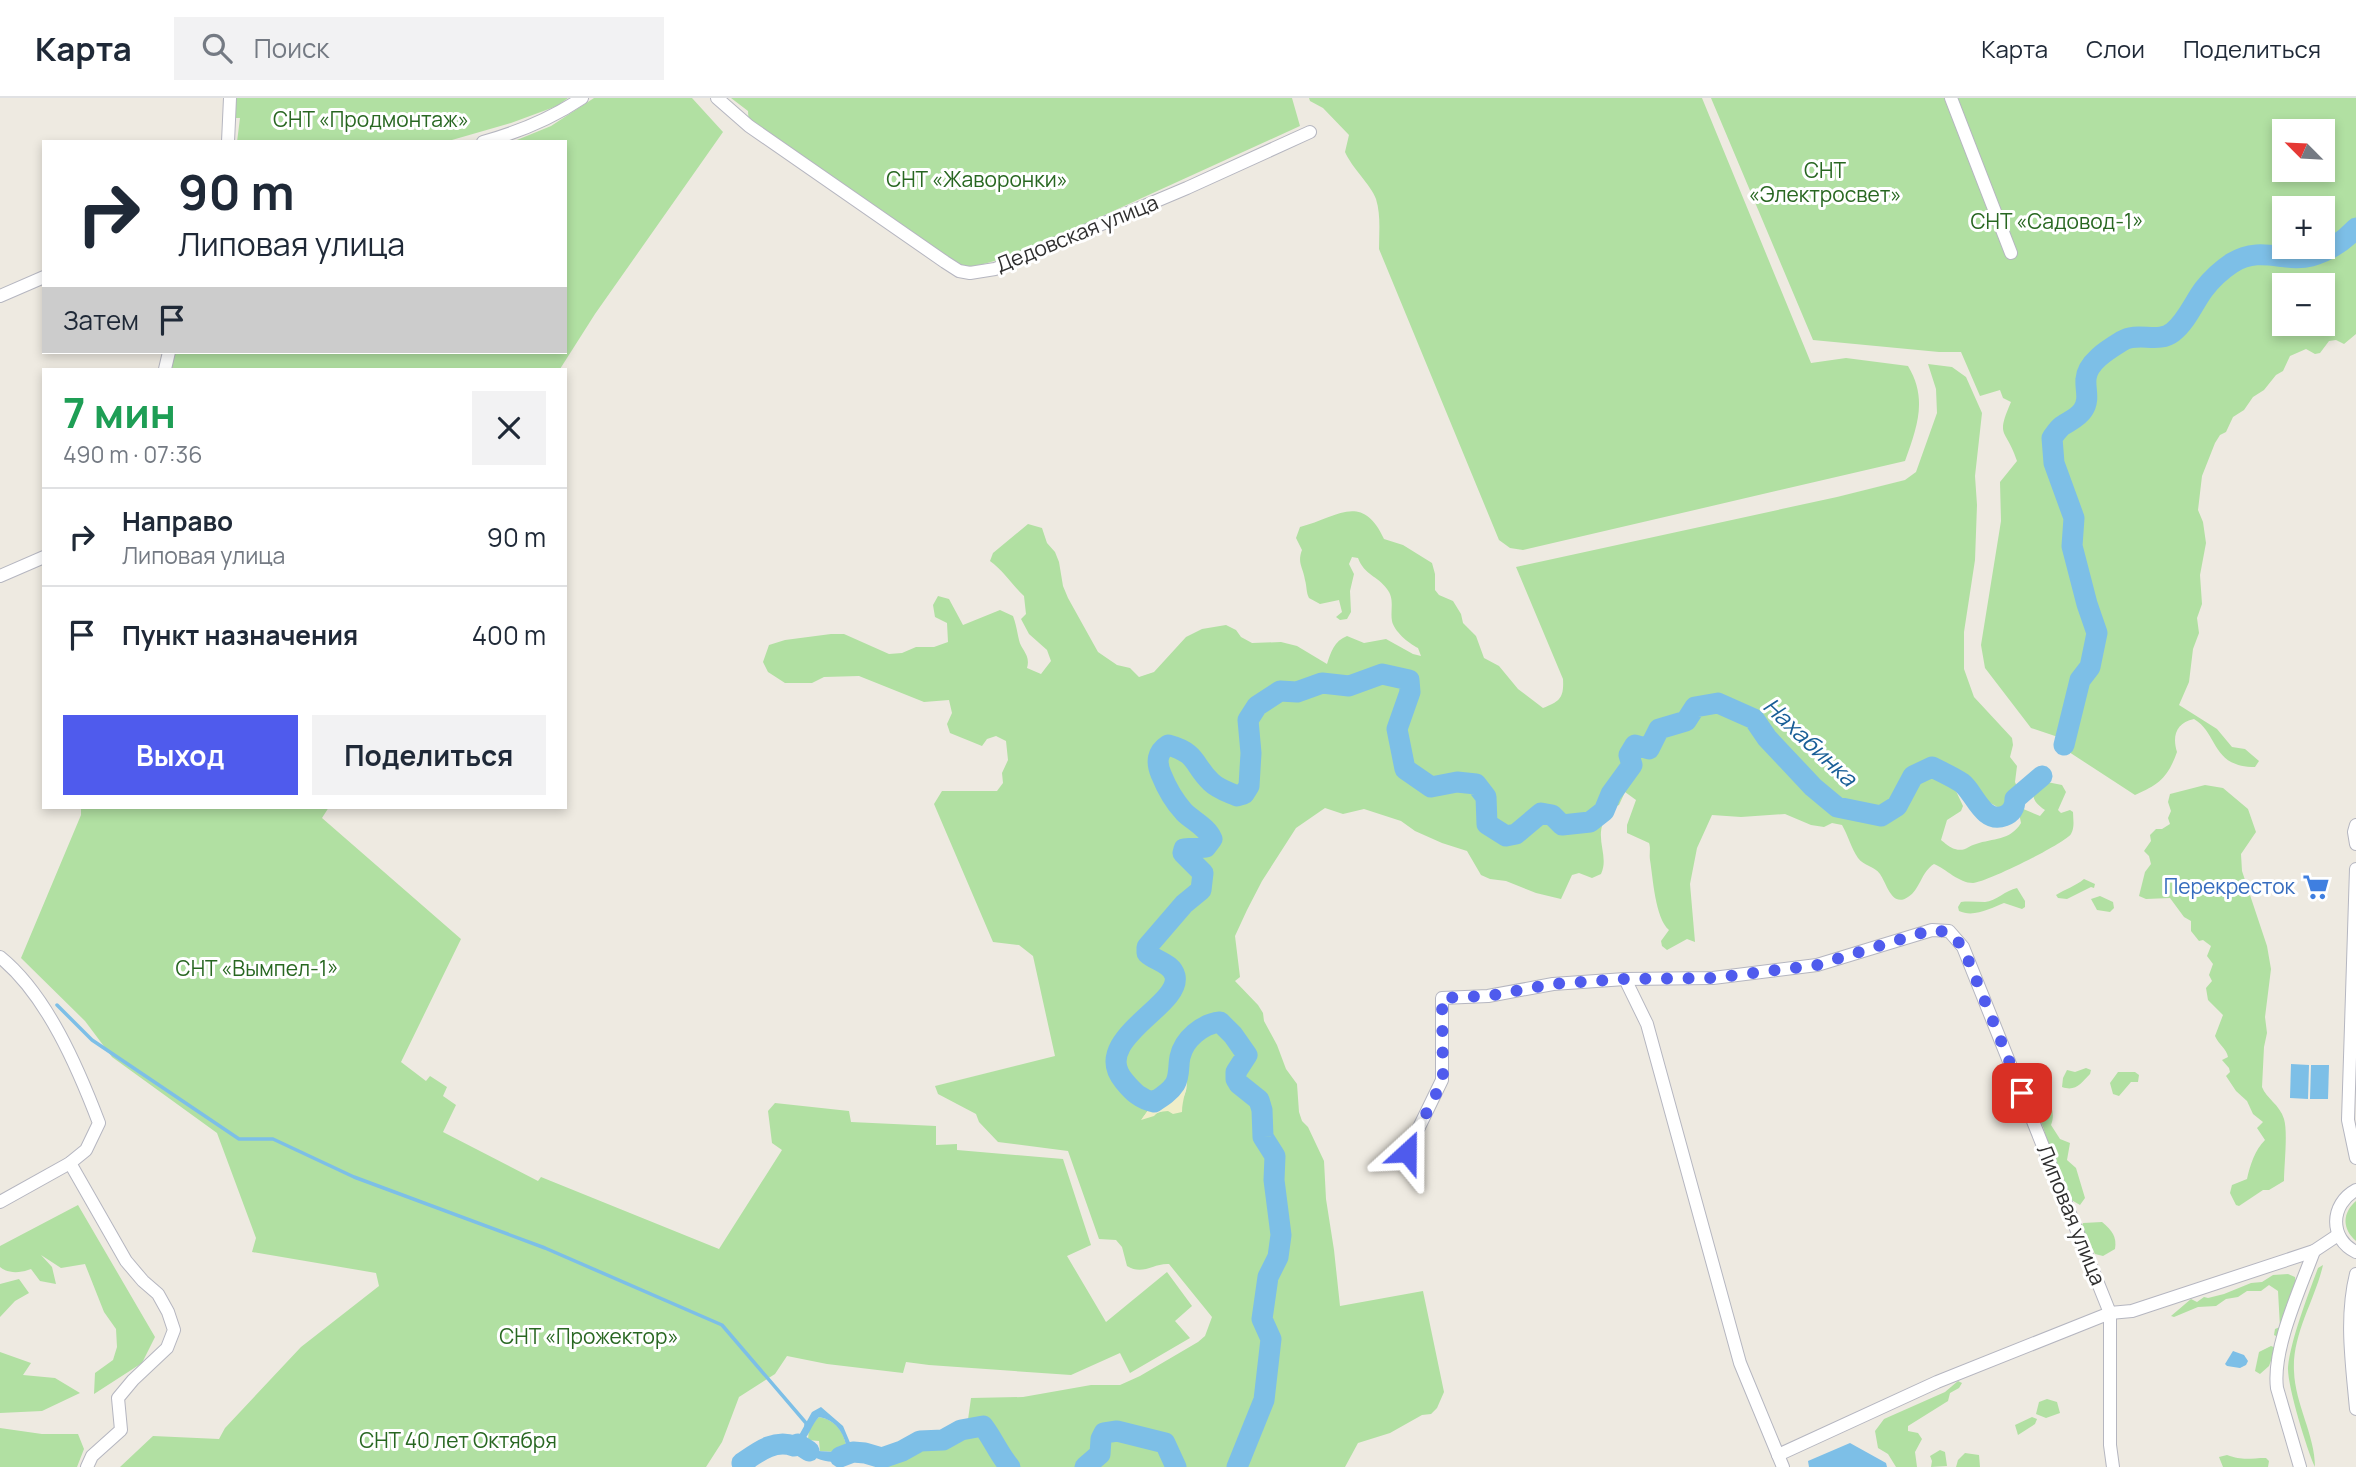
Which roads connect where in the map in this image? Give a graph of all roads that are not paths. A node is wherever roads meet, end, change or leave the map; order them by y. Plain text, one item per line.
1 (229, 98) edge
2 (582, 98) edge
3 (717, 98) edge
4 (1951, 98) edge
5 (1311, 132) dead end
6 (228, 140) edge
7 (490, 140) edge
8 (2011, 253) dead end
9 (42, 278) edge
10 (0, 296) edge
11 (42, 558) edge
12 (0, 576) edge
13 (2356, 825) edge
14 (2356, 844) edge
15 (2356, 869) edge
16 (0, 957) edge
17 (1625, 979) junction
18 (2352, 1057) edge
19 (1407, 1152) dead end
20 (2356, 1158) edge
21 (70, 1163) junction
22 (2356, 1190) edge
23 (0, 1202) edge
24 (2338, 1235) junction
25 (2314, 1251) junction
26 (2356, 1252) edge
27 (2356, 1274) edge
28 (2110, 1313) junction
29 (2356, 1409) edge
30 (1780, 1461) edge
31 (87, 1467) edge
32 (2113, 1467) edge
33 (2300, 1467) edge

1 - 6 street
2 - 7 street
3 - 5 street, Дедовская улица
4 - 8 street
9 - 10 street
11 - 12 street
13 - 14 street
15 - 18 street
16 - 21 street
17 - 19 street, Липовая улица
17 - 28 street, Липовая улица
17 - 30 street
18 - 20 street
21 - 23 street
21 - 31 street
22 - 24 street
24 - 25 street
24 - 26 street
25 - 28 street
25 - 33 street
27 - 29 street
28 - 30 street
28 - 32 street

